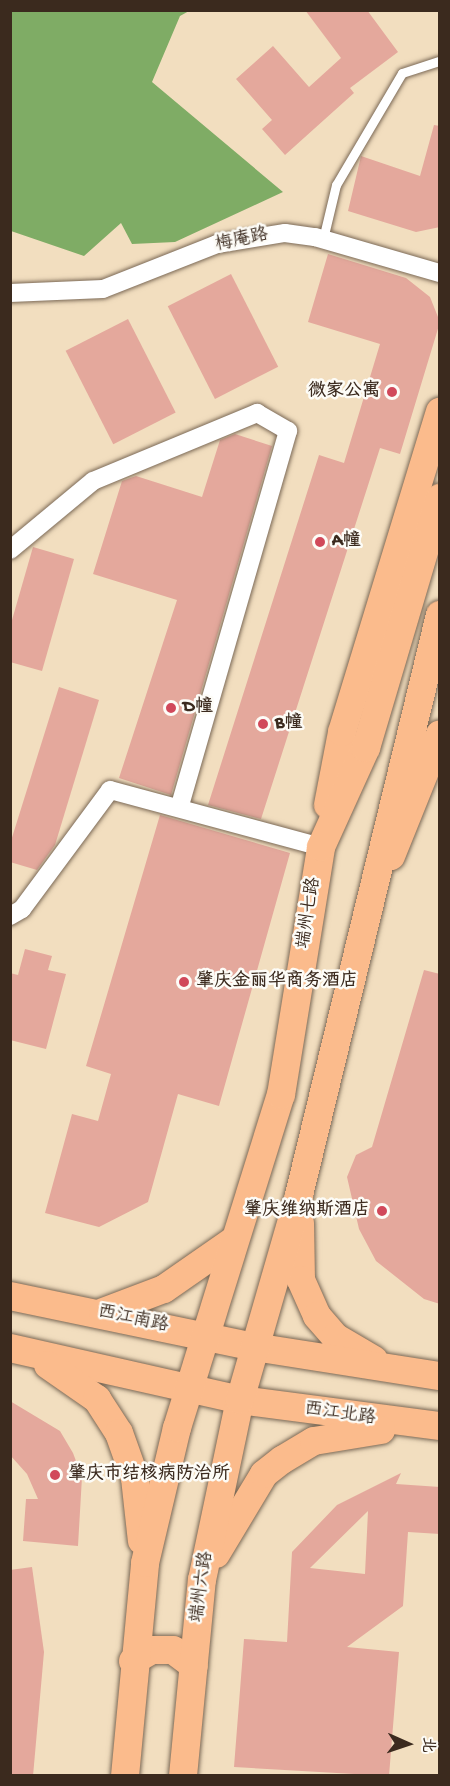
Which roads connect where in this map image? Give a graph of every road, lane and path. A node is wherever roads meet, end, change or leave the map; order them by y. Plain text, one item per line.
1 (440, 61) edge
2 (323, 239) junction
3 (440, 273) edge
4 (10, 293) edge
5 (440, 412) edge
6 (440, 498) edge
7 (10, 550) edge
8 (440, 615) edge
9 (440, 734) edge
10 (180, 805) junction
11 (321, 847) junction
12 (366, 912) junction
13 (10, 915) edge
14 (299, 1195) junction
15 (232, 1241) junction
16 (10, 1296) edge
17 (102, 1313) junction
18 (206, 1336) junction
19 (254, 1347) junction
20 (14, 1348) edge
21 (401, 1372) junction
22 (440, 1376) edge
23 (189, 1389) junction
24 (240, 1400) junction
25 (428, 1426) edge
26 (145, 1563) junction
27 (202, 1580) junction
28 (133, 1661) junction
29 (194, 1666) junction
30 (125, 1776) edge
31 (183, 1776) edge

1 - 2 lane
2 - 3 street, 梅庵路
2 - 4 street, 梅庵路
5 - 11 main road
6 - 11 main road, 端州七路
7 - 10 street
8 - 12 main road
9 - 12 main road
10 - 11 street
10 - 13 street
11 - 15 main road, 端州七路
12 - 14 main road
14 - 19 main road
14 - 21 main road
15 - 17 main road
15 - 18 main road, 端州七路
16 - 17 main road, 西江南路
17 - 18 main road, 西江南路
18 - 19 main road, 西江南路
18 - 23 main road, 端州七路
19 - 21 main road
19 - 24 main road
20 - 23 main road
20 - 26 main road
21 - 22 main road
23 - 24 main road
23 - 26 main road, 端州七路
24 - 25 main road, 西江北路
24 - 27 main road, 端州六路
25 - 27 main road
26 - 28 main road
27 - 29 main road, 端州六路
28 - 29 main road
28 - 30 main road
29 - 31 main road, 端州六路

